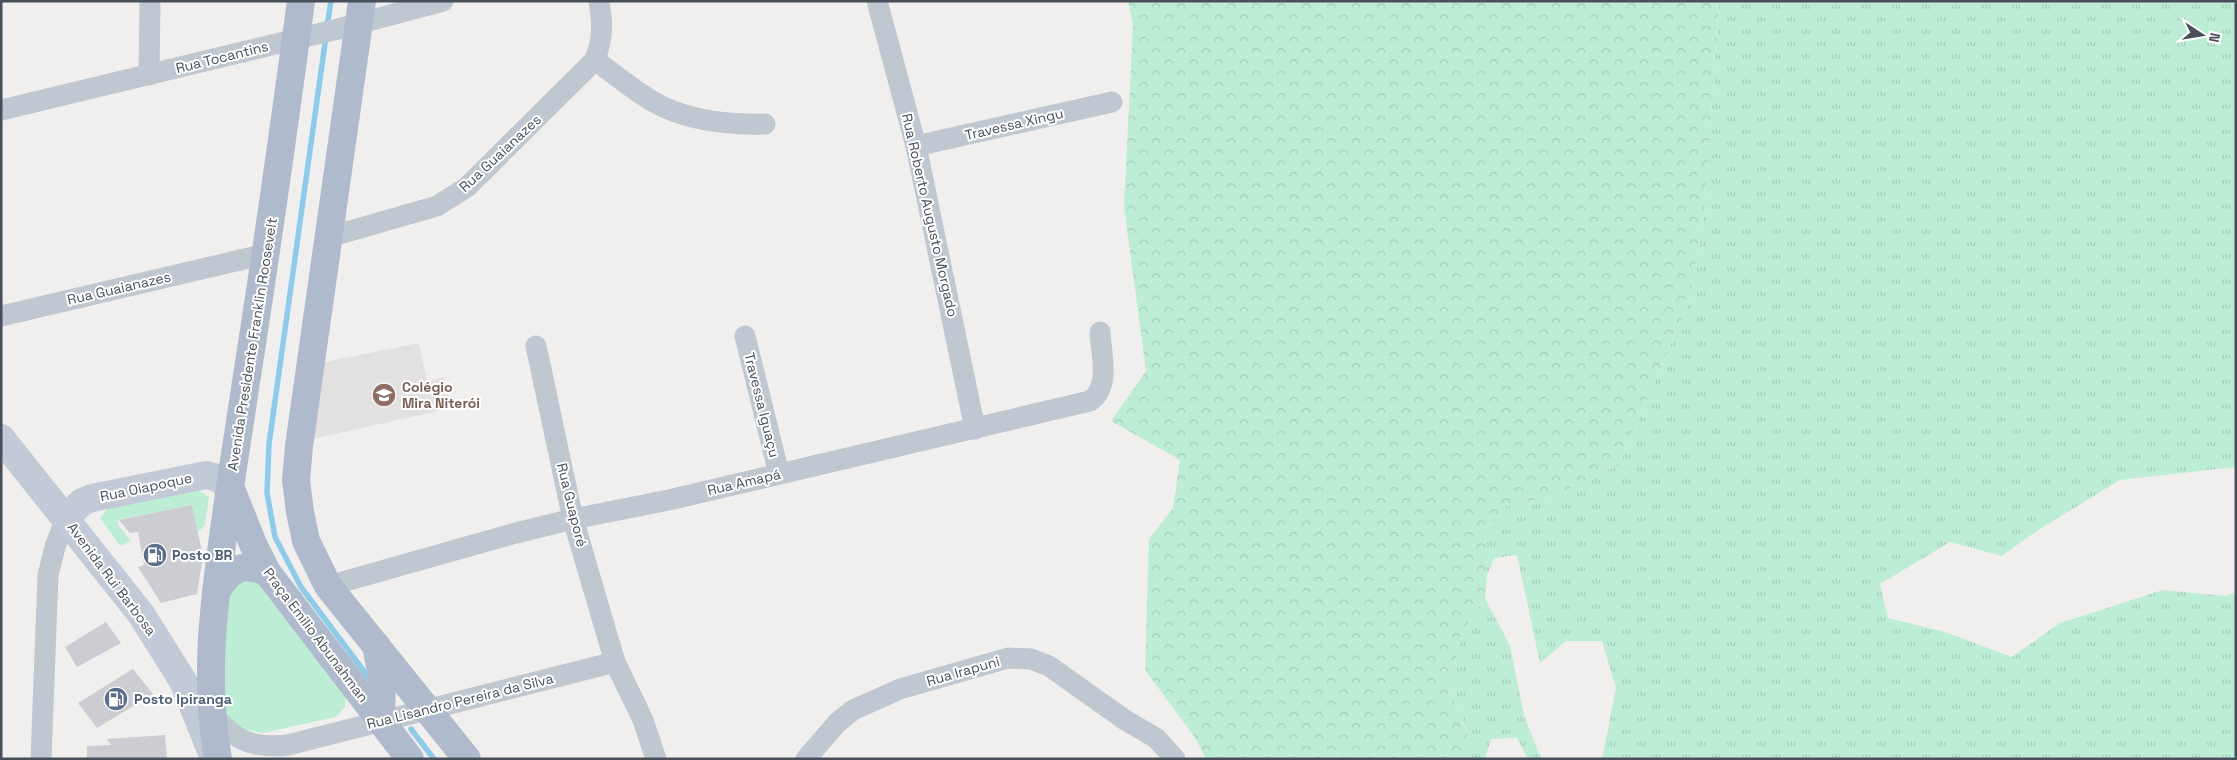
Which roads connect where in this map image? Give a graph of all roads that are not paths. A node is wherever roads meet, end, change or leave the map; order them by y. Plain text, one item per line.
1 (150, 1) edge
2 (301, 1) edge
3 (443, 1) edge
4 (599, 1) edge
5 (878, 1) edge
6 (353, 18) edge
7 (305, 37) junction
8 (595, 60) junction
9 (149, 75) junction
10 (1112, 102) dead end
11 (1, 110) edge
12 (765, 124) dead end
13 (916, 146) junction
14 (329, 237) junction
15 (266, 254) junction
16 (1, 316) edge
17 (1100, 332) dead end
18 (745, 336) dead end
19 (536, 346) dead end
20 (975, 430) junction
21 (1, 438) edge
22 (779, 474) junction
23 (230, 487) junction
24 (66, 518) junction
25 (573, 519) junction
26 (267, 572) junction
27 (328, 586) junction
28 (216, 592) junction
29 (375, 644) junction
30 (615, 662) junction
31 (210, 700) junction
32 (429, 710) junction
33 (381, 721) junction
34 (41, 759) edge
35 (216, 759) edge
36 (410, 759) edge
37 (466, 759) edge
38 (656, 759) edge
39 (806, 759) edge
40 (1175, 759) edge

1 - 9 street
2 - 7 main road, Avenida Presidente Franklin Roosevelt
3 - 6 street, Rua Tocantins
4 - 8 street, Rua Guaianazes
5 - 13 street, Rua Roberto Augusto Morgado
6 - 7 street, Rua Tocantins
6 - 14 main road
7 - 9 street, Rua Tocantins
7 - 15 main road, Avenida Presidente Franklin Roosevelt
8 - 12 street
8 - 14 street, Rua Guaianazes
9 - 11 street, Rua Tocantins
10 - 13 street, Travessa Xingu
13 - 20 street, Rua Roberto Augusto Morgado
14 - 27 main road
15 - 16 street, Rua Guaianazes
15 - 23 main road, Avenida Presidente Franklin Roosevelt
17 - 20 street, Rua Amapá
18 - 22 street, Travessa Iguaçu
19 - 25 street, Rua Guaporé
20 - 22 street, Rua Amapá
21 - 24 main road, Avenida Rui Barbosa
22 - 25 street, Rua Amapá
23 - 24 main road, Rua Oiapoque
23 - 26 main road, Praça Emilio Abunahman
23 - 28 main road, Avenida Presidente Franklin Roosevelt
24 - 34 street
24 - 35 main road, Avenida Rui Barbosa
25 - 27 street, Rua Amapá
25 - 30 street, Rua Guaporé
26 - 28 main road
26 - 33 main road, Praça Emilio Abunahman
27 - 29 main road
28 - 31 main road, Avenida Presidente Franklin Roosevelt
29 - 32 main road
29 - 33 main road
30 - 32 street, Rua Lisandro Pereira da Silva
30 - 38 street
31 - 33 street, Rua Lisandro Pereira da Silva
31 - 35 main road, Avenida Rui Barbosa
32 - 33 street, Rua Lisandro Pereira da Silva
32 - 37 main road
33 - 36 main road, Praça Emilio Abunahman
39 - 40 street, Rua Irapuni

